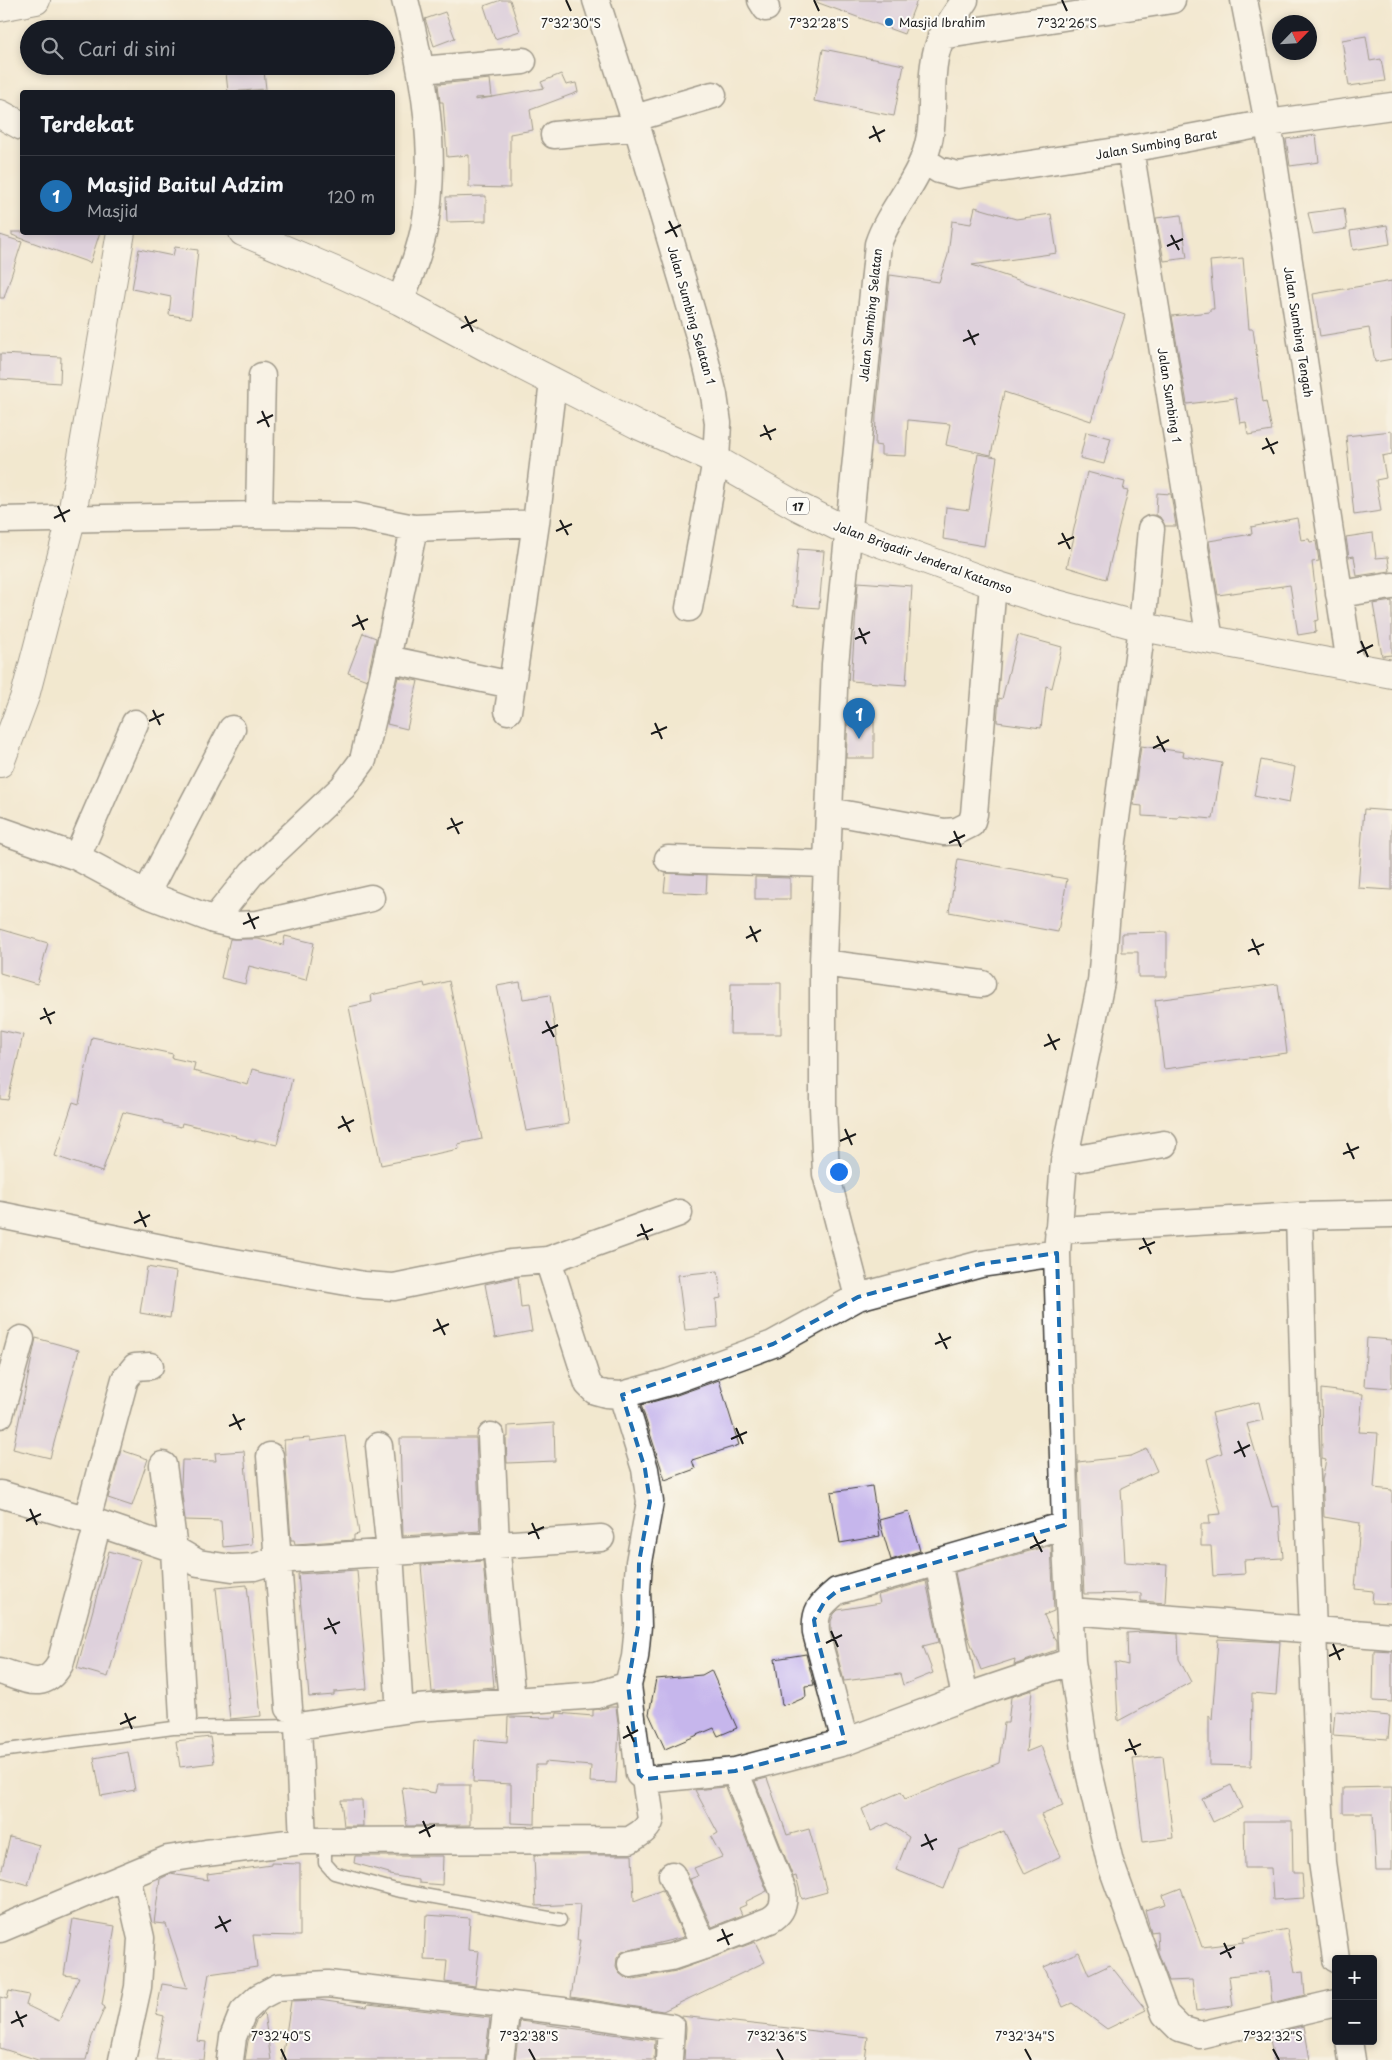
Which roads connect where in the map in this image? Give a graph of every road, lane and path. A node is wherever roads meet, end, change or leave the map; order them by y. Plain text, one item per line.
1 (36, 0) edge
2 (405, 0) edge
3 (596, 0) edge
4 (964, 0) edge
5 (1172, 0) edge
6 (1244, 0) edge
7 (0, 7) edge
8 (941, 36) junction
9 (523, 61) dead end
10 (421, 70) junction
11 (713, 95) dead end
12 (1392, 106) edge
13 (0, 114) edge
14 (636, 122) junction
15 (1268, 123) junction
16 (20, 125) edge
17 (554, 135) dead end
18 (1130, 149) junction
19 (923, 160) junction
20 (120, 235) edge
21 (250, 235) edge
22 (400, 301) junction
23 (262, 376) dead end
24 (553, 382) junction
25 (716, 460) junction
26 (259, 515) junction
27 (0, 520) edge
28 (71, 520) junction
29 (536, 523) junction
30 (414, 528) junction
31 (1151, 530) dead end
32 (847, 531) junction
33 (993, 584) junction
34 (1392, 586) edge
35 (1339, 594) junction
36 (689, 608) dead end
37 (1142, 627) junction
38 (1210, 640) junction
39 (387, 659) junction
40 (1350, 664) junction
41 (1392, 674) edge
42 (512, 685) junction
43 (508, 711) dead end
44 (136, 723) dead end
45 (232, 729) dead end
46 (0, 763) edge
47 (829, 811) junction
48 (0, 830) edge
49 (77, 857) junction
50 (668, 859) dead end
51 (827, 864) junction
52 (146, 894) junction
53 (371, 898) dead end
54 (214, 920) junction
55 (823, 963) junction
56 (982, 984) dead end
57 (1164, 1144) dead end
58 (1064, 1161) junction
59 (679, 1213) dead end
60 (1392, 1214) edge
61 (0, 1216) edge
62 (1299, 1216) junction
63 (1058, 1241) junction
64 (548, 1260) junction
65 (858, 1297) junction
66 (21, 1339) dead end
67 (150, 1366) dead end
68 (622, 1395) junction
69 (0, 1414) edge
70 (491, 1436) dead end
71 (379, 1446) dead end
72 (270, 1456) dead end
73 (162, 1465) dead end
74 (0, 1494) edge
75 (93, 1521) junction
76 (1065, 1525) junction
77 (600, 1538) dead end
78 (496, 1544) junction
79 (174, 1549) junction
80 (390, 1552) junction
81 (277, 1560) junction
82 (938, 1562) junction
83 (1070, 1611) junction
84 (1313, 1629) junction
85 (1392, 1636) edge
86 (1072, 1661) junction
87 (0, 1671) edge
88 (628, 1685) junction
89 (511, 1690) dead end
90 (965, 1697) junction
91 (399, 1698) dead end
92 (294, 1717) junction
93 (183, 1718) dead end
94 (845, 1742) junction
95 (0, 1752) edge
96 (735, 1771) junction
97 (645, 1779) junction
98 (314, 1841) junction
99 (672, 1875) dead end
100 (127, 1877) junction
101 (560, 1920) dead end
102 (0, 1930) edge
103 (704, 1946) junction
104 (1335, 1955) edge
105 (631, 1964) dead end
106 (507, 2004) junction
107 (1332, 2004) edge
108 (1350, 2045) edge
109 (122, 2060) edge
110 (230, 2060) edge
111 (500, 2060) edge
112 (669, 2060) edge
113 (1352, 2060) edge

1 - 7 main road
2 - 10 street
3 - 14 street, Jalan Sumbing Selatan 1
4 - 8 street, Jalan Sumbing Selatan
5 - 8 street
6 - 15 street, Jalan Sumbing Tengah
8 - 19 street, Jalan Sumbing Selatan
9 - 10 street
10 - 22 street
11 - 14 street
12 - 15 street, Jalan Sumbing Barat
13 - 16 main road
14 - 17 street
14 - 25 street, Jalan Sumbing Selatan 1
15 - 18 street, Jalan Sumbing Barat
15 - 35 street, Jalan Sumbing Tengah
18 - 19 street, Jalan Sumbing Barat
18 - 38 street, Jalan Sumbing 1
19 - 32 street, Jalan Sumbing Selatan
20 - 28 main road
21 - 22 main road, Jalan Brigadir Jenderal Katamso / 17
22 - 24 main road, Jalan Brigadir Jenderal Katamso / 17
23 - 26 street
24 - 25 main road, Jalan Brigadir Jenderal Katamso / 17
24 - 29 street
25 - 32 main road, Jalan Brigadir Jenderal Katamso / 17
25 - 36 street, Jalan Sumbing Selatan 1
26 - 28 street
26 - 30 street
27 - 28 street
28 - 46 main road
29 - 30 street
29 - 42 street
30 - 39 street
31 - 37 street
32 - 33 main road, Jalan Brigadir Jenderal Katamso / 17
32 - 47 street, Jalan Sumbing Selatan
33 - 37 main road, Jalan Brigadir Jenderal Katamso / 17
33 - 47 street
34 - 35 street
35 - 40 street, Jalan Sumbing Tengah
37 - 38 main road, Jalan Brigadir Jenderal Katamso / 17
37 - 58 street
38 - 40 main road, Jalan Brigadir Jenderal Katamso / 17
39 - 42 street
39 - 54 street
40 - 41 main road, Jalan Brigadir Jenderal Katamso / 17
42 - 43 street
44 - 49 street
45 - 52 street
47 - 51 street, Jalan Sumbing Selatan
48 - 49 street
49 - 52 street
50 - 51 street
51 - 55 street, Jalan Sumbing Selatan
52 - 54 street
53 - 54 street
55 - 56 street
55 - 65 street, Jalan Sumbing Selatan
57 - 58 street
58 - 63 street
59 - 64 street
60 - 62 street
61 - 64 street
62 - 63 street
62 - 84 street
63 - 65 street
63 - 76 street
64 - 68 street
65 - 68 street
66 - 69 street
67 - 75 street
68 - 88 street
70 - 78 street
71 - 80 street
72 - 81 street
73 - 79 street
74 - 75 street
75 - 79 street
75 - 87 street
76 - 82 street
76 - 83 street
77 - 78 street
78 - 80 street
78 - 89 street
79 - 81 street
79 - 93 street
80 - 81 street
80 - 91 street
81 - 92 street
82 - 90 street
82 - 94 street
83 - 84 street
83 - 86 street
84 - 85 street
84 - 104 street
86 - 90 street
86 - 107 street
88 - 92 street
88 - 97 street
90 - 94 street
92 - 95 lane
92 - 98 street
94 - 96 street
96 - 97 street
96 - 103 street
97 - 98 street
98 - 100 street
98 - 101 lane
99 - 103 street
100 - 102 street
100 - 109 street
103 - 105 street
106 - 110 street
106 - 111 street
106 - 112 street
108 - 113 street

